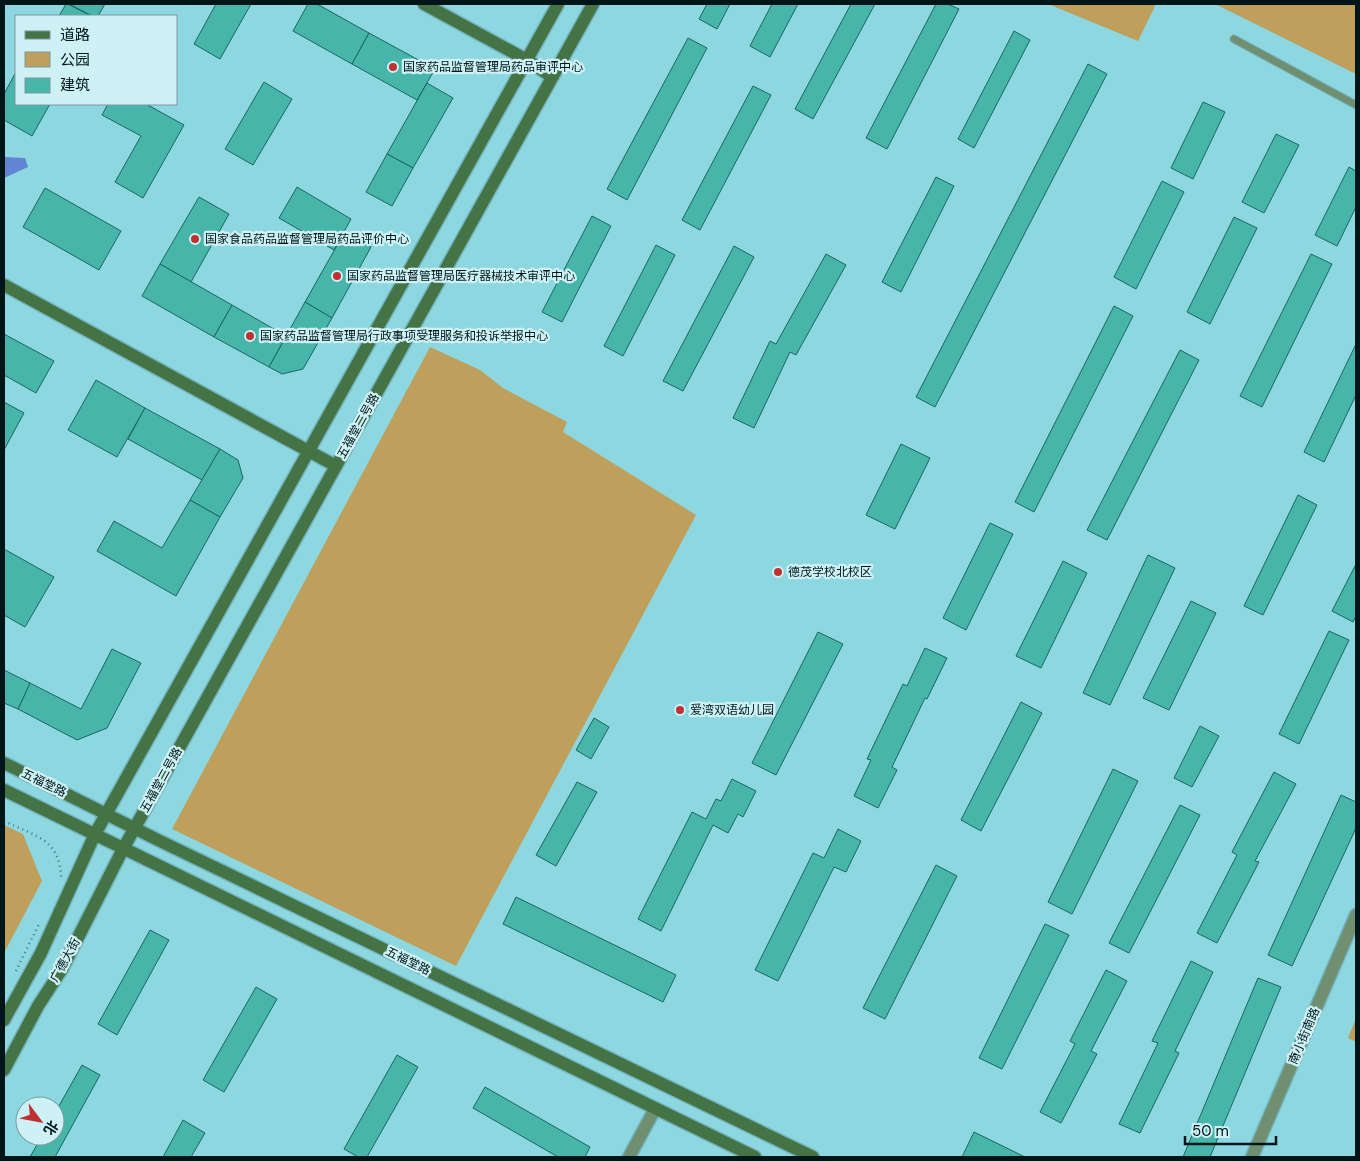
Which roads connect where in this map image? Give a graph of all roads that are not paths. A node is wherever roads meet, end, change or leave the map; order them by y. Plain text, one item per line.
1 (424, 4) edge
2 (558, 4) edge
3 (593, 4) edge
4 (1234, 39) dead end
5 (527, 60) junction
6 (552, 77) junction
7 (1356, 105) edge
8 (4, 285) edge
9 (309, 451) junction
10 (336, 466) junction
11 (4, 764) edge
12 (4, 790) edge
13 (106, 814) junction
14 (134, 829) junction
15 (95, 834) junction
16 (124, 849) junction
17 (1356, 915) edge
18 (4, 1020) edge
19 (4, 1070) edge
20 (655, 1109) junction
21 (629, 1157) edge
22 (755, 1157) edge
23 (813, 1157) edge
24 (1252, 1157) edge

1 - 5 main road
2 - 5 main road
3 - 6 main road, 五福堂二号路
4 - 7 lane
5 - 6 main road
5 - 9 main road
6 - 10 main road, 五福堂二号路
8 - 9 main road
9 - 10 main road
9 - 13 main road
10 - 14 main road, 五福堂二号路
11 - 13 main road, 五福堂路
12 - 15 main road, 五福堂路
13 - 14 main road, 五福堂路
13 - 15 main road
14 - 16 main road, 五福堂二号路
14 - 23 main road, 五福堂路
15 - 16 main road, 五福堂路
15 - 18 main road, 广德大街
16 - 19 main road, 广德大街
16 - 20 main road, 五福堂路
17 - 24 street, 南小街南路
20 - 21 street
20 - 22 main road, 五福堂路

